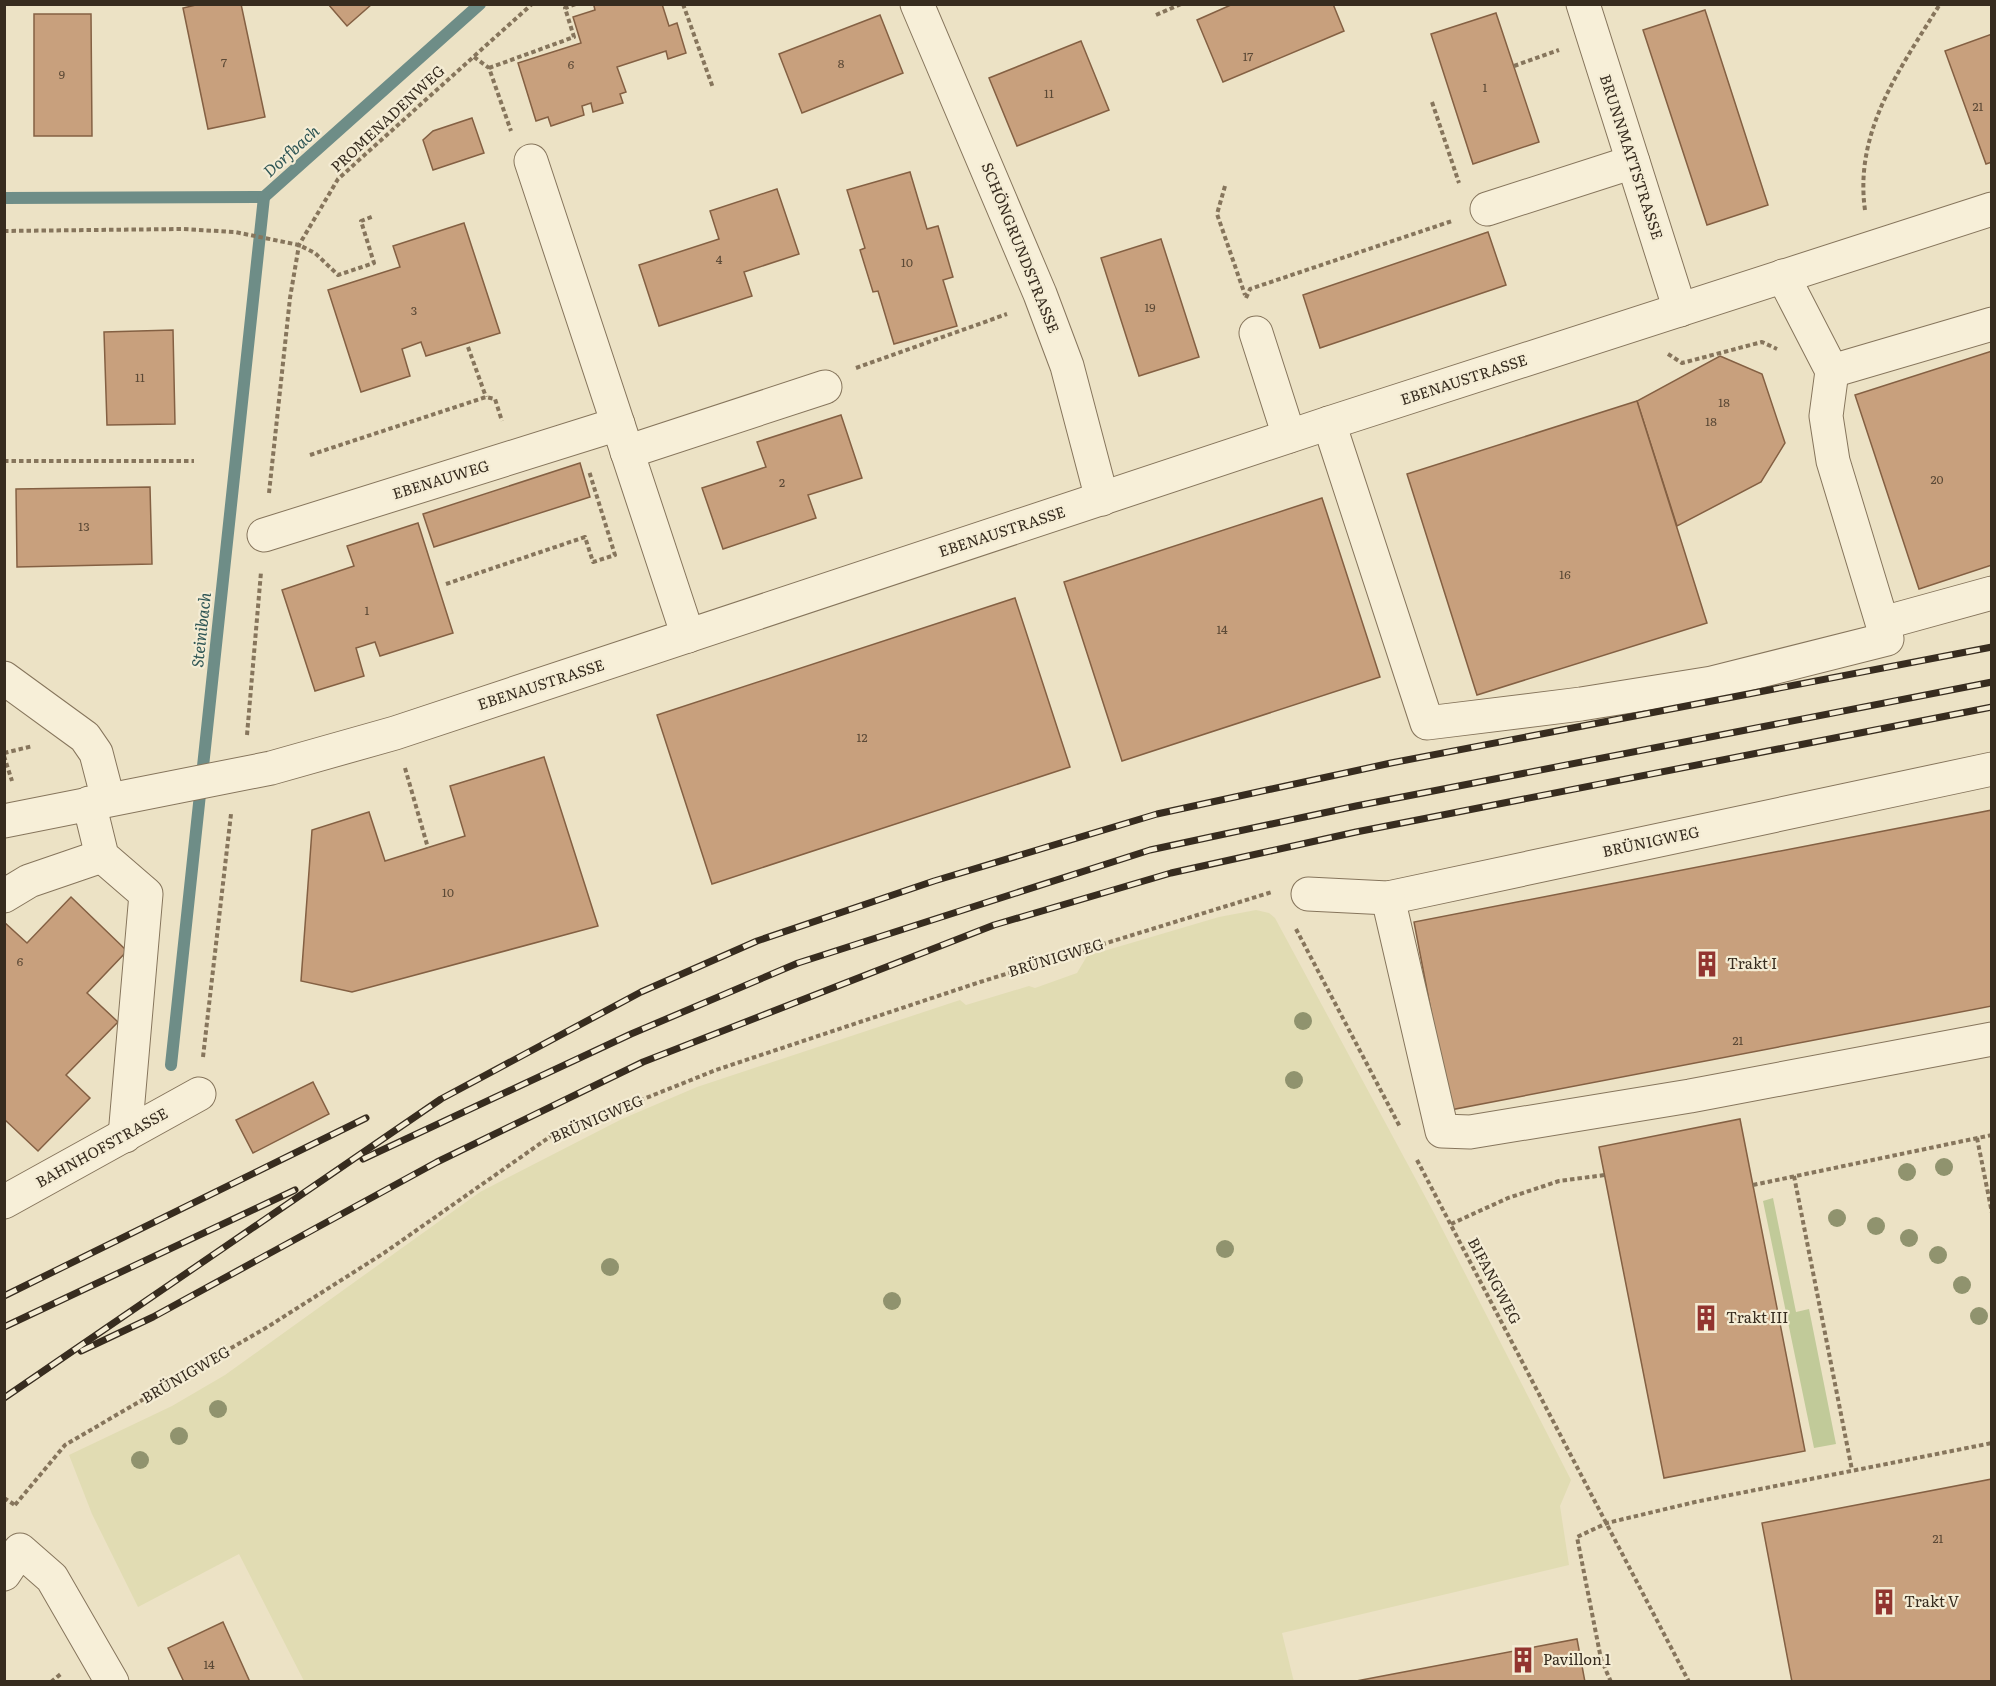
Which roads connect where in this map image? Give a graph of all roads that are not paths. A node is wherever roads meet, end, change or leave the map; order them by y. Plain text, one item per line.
1 (917, 4) edge
2 (1583, 4) edge
3 (531, 161) road end
4 (1633, 162) junction
5 (1992, 209) edge
6 (1478, 212) road end
7 (1783, 276) junction
8 (1680, 310) junction
9 (1992, 324) edge
10 (1256, 333) road end
11 (1832, 371) junction
12 (825, 387) road end
13 (1329, 423) junction
14 (1289, 436) junction
15 (622, 438) junction
16 (1102, 499) junction
17 (264, 535) dead end
18 (1992, 593) edge
19 (1883, 623) junction
20 (688, 636) junction
21 (4, 678) edge
22 (1992, 769) edge
23 (99, 801) junction
24 (10, 806) edge
25 (102, 856) junction
26 (1308, 894) dead end
27 (4, 896) edge
28 (1388, 898) junction
29 (1992, 1039) edge
30 (199, 1094) road end
31 (125, 1136) junction
32 (4, 1202) edge
33 (12, 1562) edge
34 (112, 1682) edge

1 - 16 street, SCHÖNGRUNDSTRASSE
2 - 4 street, BRUNNMATTSTRASSE
3 - 15 street
4 - 6 street
4 - 8 street, BRUNNMATTSTRASSE
5 - 7 street, EBENAUSTRASSE
7 - 8 street, EBENAUSTRASSE
7 - 11 street
8 - 13 street, EBENAUSTRASSE
9 - 11 street
10 - 14 street
11 - 19 street
12 - 15 street, EBENAUWEG
13 - 14 street, EBENAUSTRASSE
13 - 19 street
14 - 16 street, EBENAUSTRASSE
15 - 17 street, EBENAUWEG
15 - 20 street
16 - 20 street, EBENAUSTRASSE
18 - 19 street
20 - 23 street, EBENAUSTRASSE
21 - 23 street
22 - 28 street, BRÜNIGWEG
23 - 24 street, EBENAUSTRASSE
23 - 25 street
25 - 27 street
25 - 31 street
26 - 28 street, BRÜNIGWEG
28 - 29 street
30 - 31 street, BAHNHOFSTRASSE
31 - 32 street, BAHNHOFSTRASSE
33 - 34 street

